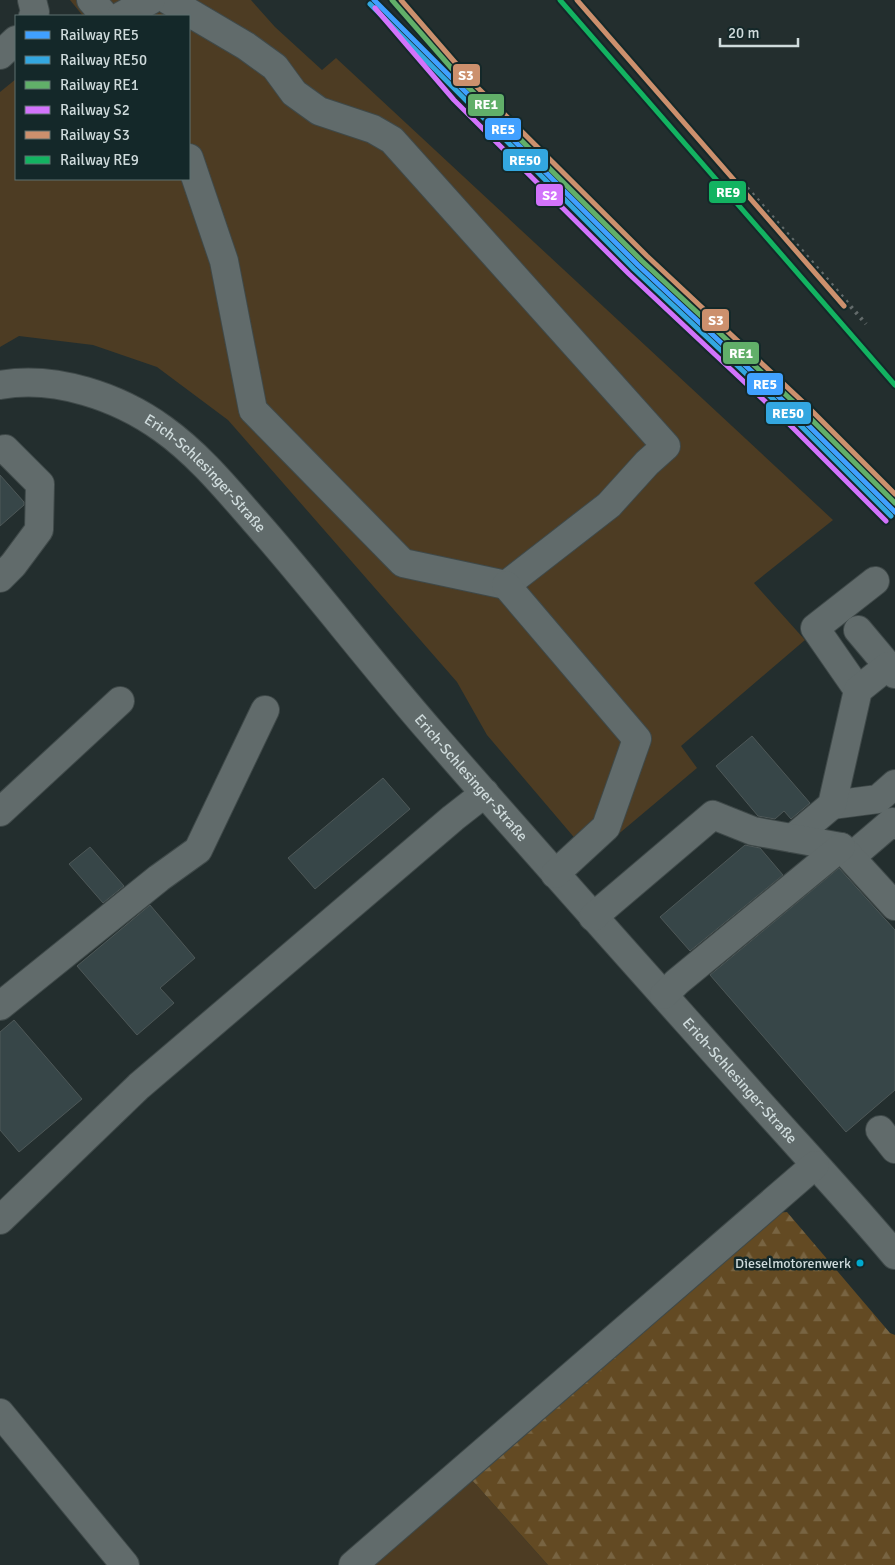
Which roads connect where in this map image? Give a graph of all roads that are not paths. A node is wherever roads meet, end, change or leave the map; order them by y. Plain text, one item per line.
1 (32, 0) edge
2 (92, 0) edge
3 (151, 0) edge
4 (168, 0) edge
5 (34, 15) edge
6 (104, 15) edge
7 (122, 15) edge
8 (15, 41) edge
9 (0, 55) edge
10 (190, 161) edge
11 (0, 385) edge
12 (0, 450) edge
13 (0, 578) edge
14 (875, 581) dead end
15 (506, 585) junction
16 (858, 630) dead end
17 (892, 670) edge
18 (858, 690) junction
19 (120, 701) dead end
20 (265, 710) dead end
21 (895, 784) edge
22 (485, 793) junction
23 (832, 804) junction
24 (0, 812) edge
25 (895, 825) edge
26 (793, 838) junction
27 (846, 852) junction
28 (555, 874) junction
29 (895, 906) edge
30 (593, 917) junction
31 (664, 995) junction
32 (0, 1006) edge
33 (815, 1165) junction
34 (0, 1220) edge
35 (895, 1255) edge
36 (0, 1413) edge
37 (125, 1565) edge
38 (353, 1565) edge

1 - 5 street
2 - 6 street
3 - 7 street
4 - 15 street
8 - 9 street
10 - 15 street
11 - 22 street, Erich-Schlesinger-Straße
12 - 13 street
14 - 18 street
15 - 28 street
16 - 17 street
17 - 18 street
18 - 23 street
19 - 24 street
20 - 32 street
21 - 23 street
22 - 28 street, Erich-Schlesinger-Straße
22 - 34 street
23 - 26 street
25 - 27 street
26 - 27 street
26 - 30 street
27 - 29 street
27 - 31 street
28 - 30 street, Erich-Schlesinger-Straße
30 - 31 street, Erich-Schlesinger-Straße
31 - 33 street, Erich-Schlesinger-Straße
33 - 35 street, Erich-Schlesinger-Straße
33 - 38 street
36 - 37 street

